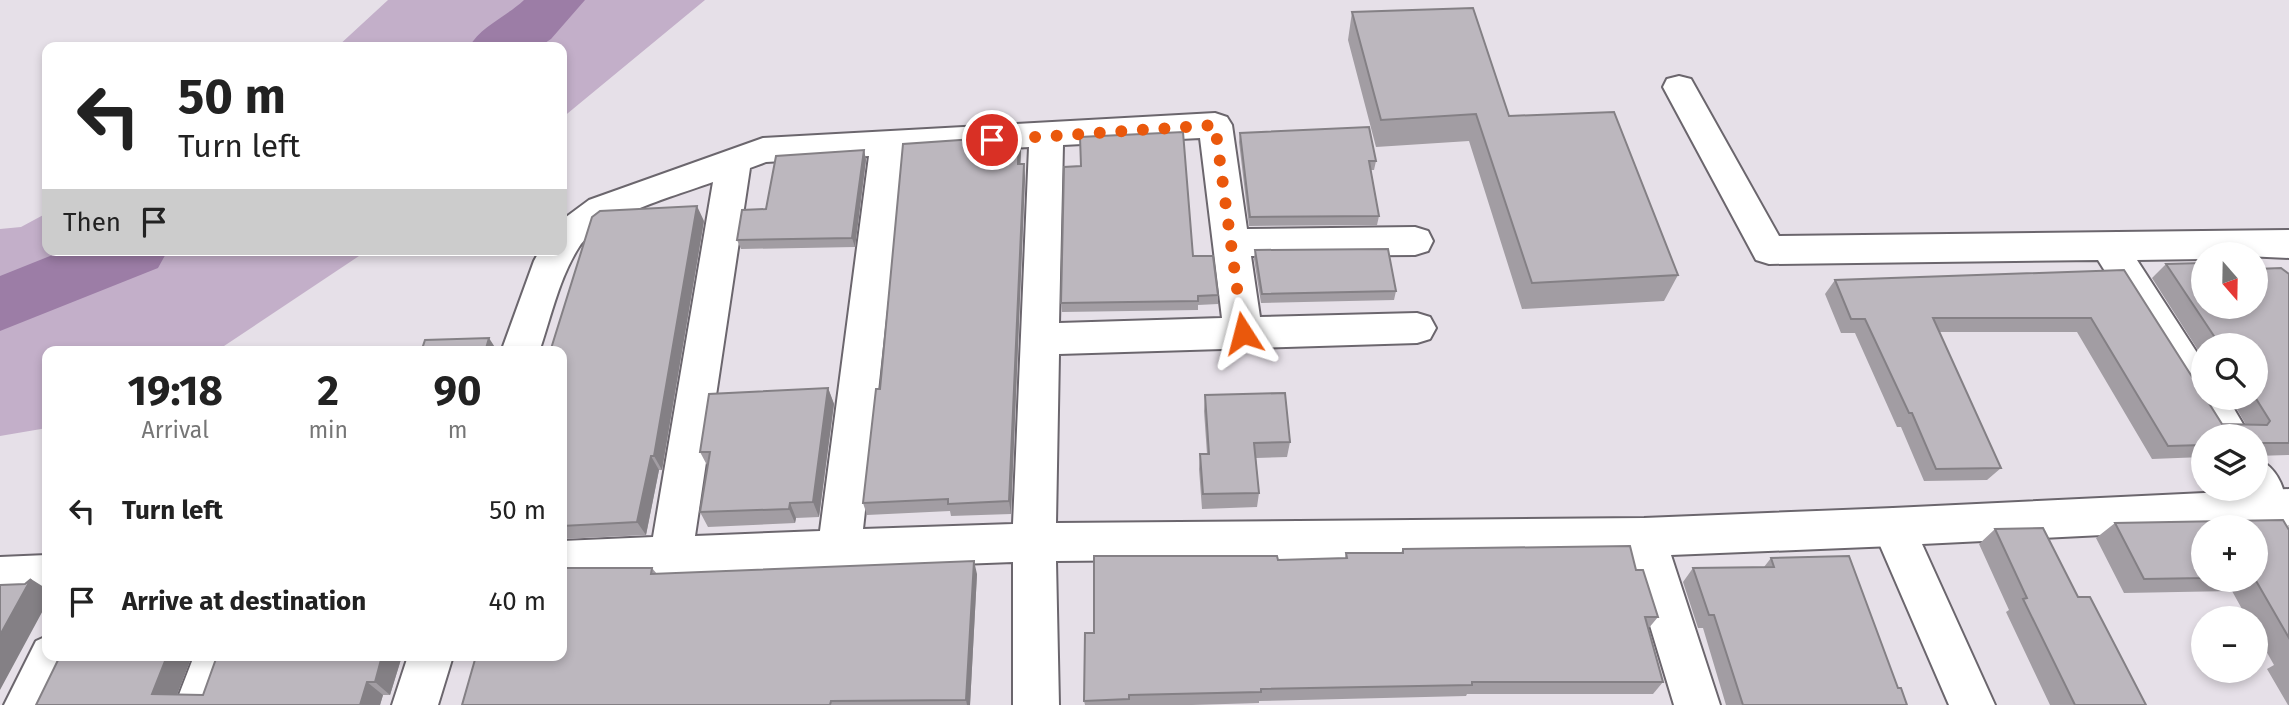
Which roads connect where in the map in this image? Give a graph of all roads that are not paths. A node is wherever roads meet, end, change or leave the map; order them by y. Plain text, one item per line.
1 (1679, 87) dead end
2 (1046, 135) junction
3 (888, 144) junction
4 (734, 159) junction
5 (567, 237) edge
6 (1415, 242) dead end
7 (1229, 243) junction
8 (2275, 244) edge
9 (2108, 245) junction
10 (556, 256) edge
11 (2289, 282) edge
12 (1417, 328) dead end
13 (1243, 333) junction
14 (1041, 339) junction
15 (522, 346) edge
16 (2191, 376) edge
17 (2277, 505) edge
18 (1893, 527) junction
19 (1644, 537) junction
20 (1034, 542) junction
21 (839, 549) junction
22 (671, 556) junction
23 (567, 559) edge
24 (42, 575) edge
25 (0, 577) edge
26 (49, 661) edge
27 (215, 661) edge
28 (429, 661) edge
29 (27, 705) edge
30 (198, 705) edge
31 (415, 705) edge
32 (1036, 705) edge
33 (1697, 705) edge
34 (1972, 705) edge

1 - 9 street
2 - 3 street
2 - 7 street
2 - 14 street
3 - 4 street
3 - 21 street
4 - 5 street
4 - 22 street
6 - 7 street
7 - 13 street
8 - 9 street
8 - 11 street
9 - 16 street
10 - 15 street
12 - 13 street
13 - 14 street
14 - 20 street
17 - 18 street
18 - 19 street
18 - 34 street
19 - 20 street
19 - 33 street
20 - 21 street
20 - 32 street
21 - 22 street
22 - 23 street
24 - 25 street
26 - 29 street
27 - 30 street
28 - 31 street

